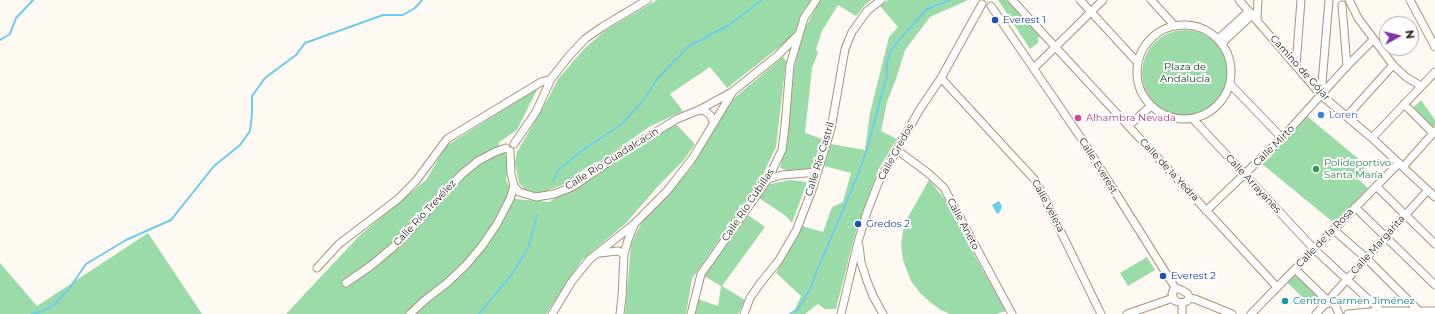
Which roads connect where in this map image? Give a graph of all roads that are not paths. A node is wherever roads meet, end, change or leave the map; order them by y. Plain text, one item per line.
1 (647, 0) edge
2 (816, 0) edge
3 (881, 0) edge
4 (1012, 0) edge
5 (1080, 0) edge
6 (1103, 0) edge
7 (1151, 0) edge
8 (1240, 0) edge
9 (1258, 0) edge
10 (1301, 0) edge
11 (1329, 0) edge
12 (1349, 0) edge
13 (1410, 0) edge
14 (982, 2) edge
15 (993, 3) edge
16 (1342, 5) dead end
17 (1090, 11) junction
18 (1253, 15) junction
19 (1175, 26) junction
20 (799, 34) junction
21 (1373, 40) junction
22 (1220, 41) junction
23 (1055, 46) junction
24 (1435, 47) edge
25 (1138, 63) junction
26 (1393, 65) junction
27 (1296, 66) junction
28 (1347, 66) junction
29 (1034, 68) junction
30 (1435, 72) edge
31 (941, 78) junction
32 (551, 79) junction
33 (1230, 84) junction
34 (1421, 86) junction
35 (732, 92) junction
36 (1321, 95) junction
37 (1404, 104) junction
38 (1151, 106) junction
39 (699, 110) junction
40 (1346, 116) junction
41 (1193, 119) junction
42 (713, 122) junction
43 (1128, 126) junction
44 (1434, 132) edge
45 (1282, 138) junction
46 (1372, 138) junction
47 (508, 150) junction
48 (897, 150) junction
49 (1401, 165) junction
50 (774, 166) junction
51 (818, 172) junction
52 (782, 175) junction
53 (800, 175) junction
54 (1244, 175) junction
55 (768, 179) junction
56 (813, 185) junction
57 (1376, 186) junction
58 (516, 189) junction
59 (1428, 190) junction
60 (1435, 197) edge
61 (1355, 208) junction
62 (1206, 211) junction
63 (1406, 215) junction
64 (635, 223) junction
65 (1334, 230) junction
66 (1386, 237) junction
67 (858, 242) junction
68 (1435, 244) edge
69 (1314, 250) junction
70 (599, 253) junction
71 (624, 254) junction
72 (1367, 259) junction
73 (317, 268) dead end
74 (1295, 269) junction
75 (1347, 279) junction
76 (346, 283) dead end
77 (1435, 285) edge
78 (1277, 287) junction
79 (1176, 289) junction
80 (1173, 298) junction
81 (1189, 298) junction
82 (1330, 302) junction
83 (1182, 303) junction
84 (1381, 311) junction
85 (1419, 311) junction
86 (1435, 311) edge
87 (1320, 312) edge
88 (410, 314) edge
89 (552, 314) edge
90 (620, 314) edge
91 (691, 314) edge
92 (744, 314) edge
93 (841, 314) edge
94 (884, 314) edge
95 (1012, 314) edge
96 (1101, 314) edge
97 (1127, 314) edge
98 (1182, 314) edge
99 (1232, 314) edge
100 (1251, 314) edge
101 (1339, 314) edge
102 (1348, 314) edge

1 - 32 street
2 - 20 street, Calle Río Cubillas
3 - 51 street, Calle Río Castril
4 - 23 street, Calle de la Yedra
5 - 17 street
6 - 17 street
7 - 19 street
8 - 18 street, Camino de Gójar
9 - 18 street
10 - 27 street
11 - 36 street
12 - 21 street
13 - 24 street
14 - 15 street
14 - 31 street, Calle Gredos
15 - 29 street, Calle Everest
16 - 28 street
17 - 23 street
17 - 25 street
18 - 22 street
18 - 27 street, Camino de Gójar
19 - 22 street
19 - 25 street
20 - 35 street, Calle Río Guadalcacín
20 - 50 street, Calle Río Cubillas
21 - 26 street
21 - 28 street, Calle Mirto
22 - 33 street
23 - 29 street
23 - 43 street, Calle de la Yedra
25 - 38 street
26 - 34 street
26 - 40 street
27 - 36 street, Camino de Gójar
28 - 36 street, Calle Mirto
29 - 79 street, Calle Everest
30 - 34 street
31 - 48 street, Calle Gredos
31 - 96 street, Calle Veleta
32 - 47 street, Calle Río Trevélez
32 - 73 street
33 - 41 street
33 - 45 street
34 - 37 street
35 - 39 street, Calle Río Guadalcacín
35 - 42 street
36 - 40 street, Camino de Gójar
36 - 45 street, Calle Mirto
37 - 44 street
37 - 46 street
38 - 41 street
38 - 43 street
39 - 42 street
39 - 58 street, Calle Río Guadalcacín
40 - 46 street, Camino de Gójar
41 - 54 street, Calle Arrayanes
42 - 64 street
43 - 62 street, Calle de la Yedra
44 - 49 street, Calle de la Rosa
45 - 54 street, Calle Mirto
46 - 49 street, Camino de Gójar
47 - 58 street
47 - 76 street, Calle Río Trevélez
48 - 67 street, Calle Gredos
48 - 95 street, Calle Aneto
49 - 57 street, Calle de la Rosa
49 - 59 street, Camino de Gójar
50 - 52 street
50 - 55 street, Calle Río Cubillas
51 - 53 street
51 - 56 street, Calle Río Castril
52 - 53 street
52 - 55 street
53 - 56 street
54 - 62 street, Calle Mirto
54 - 69 street, Calle Arrayanes
55 - 91 street, Calle Río Cubillas
56 - 92 street, Calle Río Castril
57 - 61 street, Calle de la Rosa
57 - 63 street
58 - 88 street
59 - 60 street, Camino de Gójar
59 - 63 street, Calle Margarita
61 - 65 street, Calle de la Rosa
61 - 66 street
62 - 78 street, Calle de la Yedra
63 - 66 street, Calle Margarita
63 - 68 street
64 - 70 street
64 - 71 street
65 - 69 street, Calle de la Rosa
65 - 72 street
66 - 72 street, Calle Margarita
66 - 77 street
67 - 93 street, Calle Gredos
67 - 94 street
69 - 74 street, Calle de la Rosa
69 - 75 street, Calle Arrayanes
70 - 71 street
70 - 89 street
71 - 90 street
72 - 75 street, Calle Margarita
72 - 85 street
74 - 78 street, Calle de la Rosa
74 - 82 street
75 - 82 street, Calle Margarita
75 - 84 street, Calle Arrayanes
78 - 100 street, Calle de la Rosa
79 - 80 street
79 - 81 street
80 - 83 street
80 - 97 street
81 - 83 street
81 - 99 street
82 - 87 street, Calle Margarita
82 - 101 street
83 - 98 street
84 - 85 street
84 - 102 street
85 - 86 street

